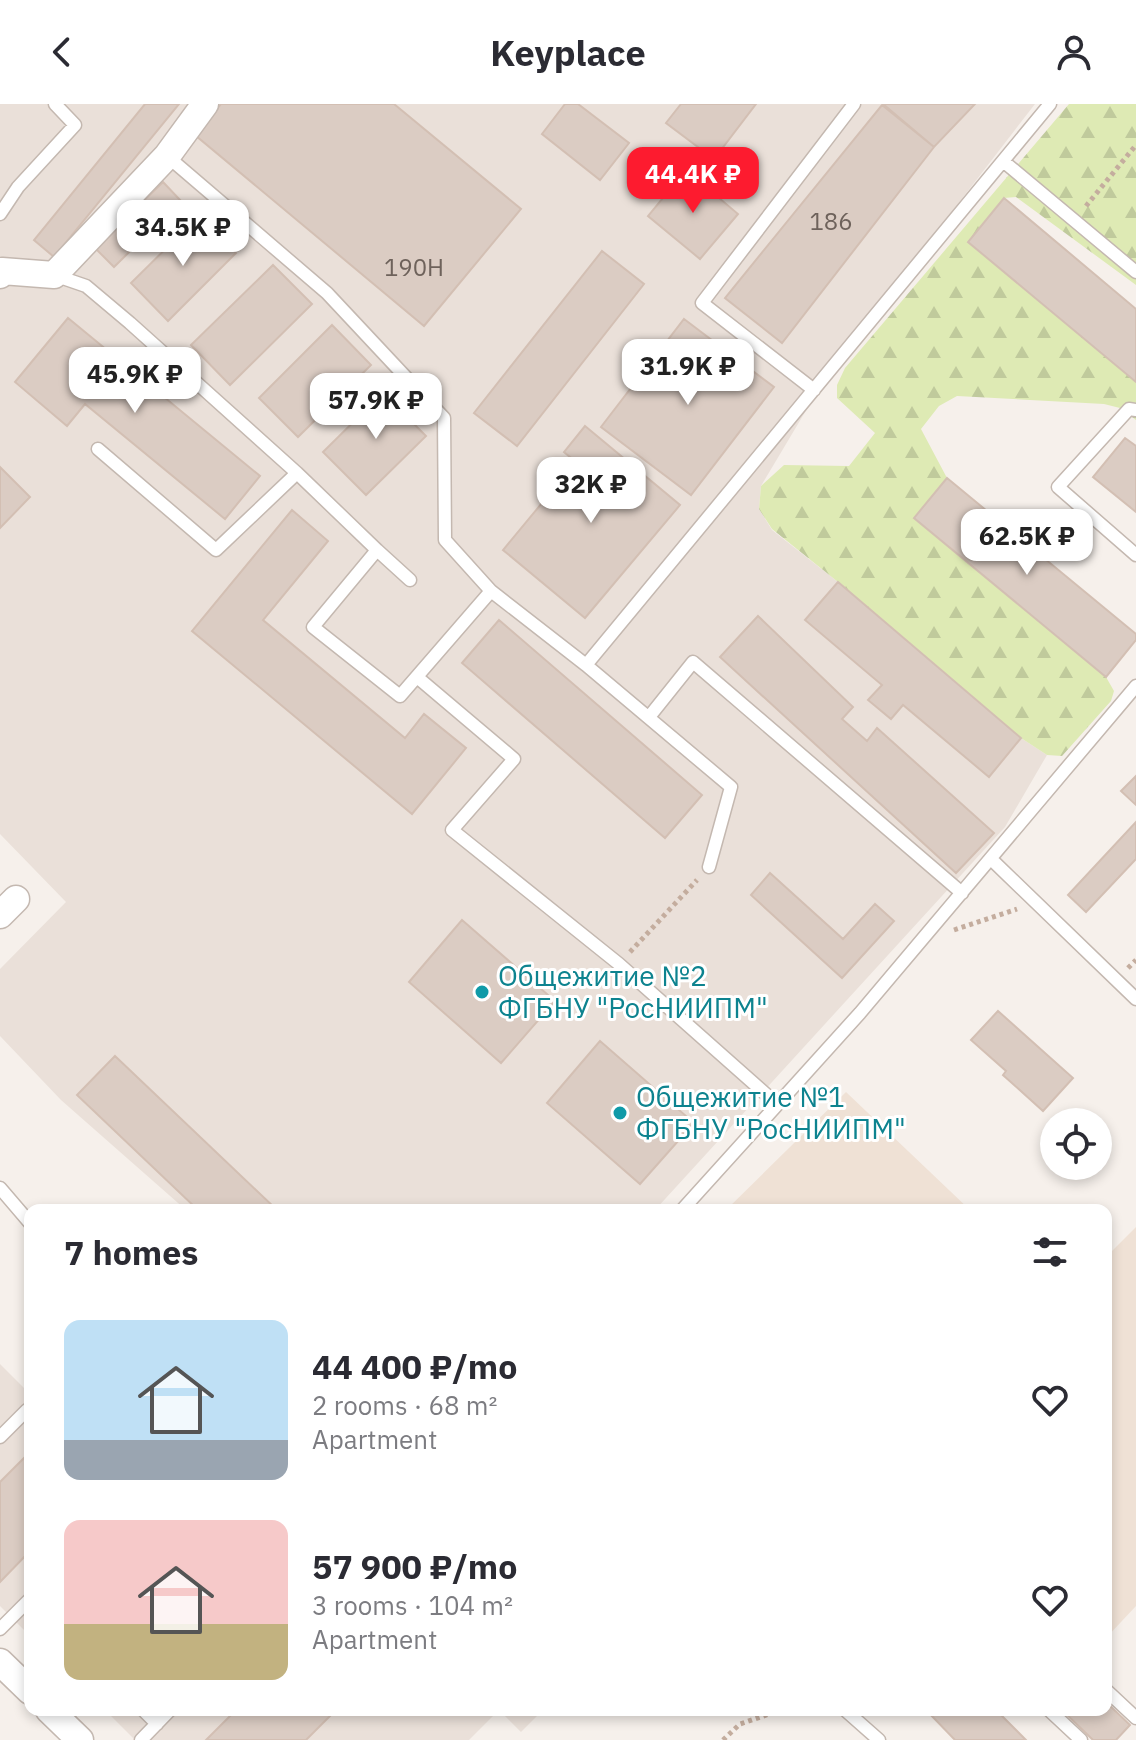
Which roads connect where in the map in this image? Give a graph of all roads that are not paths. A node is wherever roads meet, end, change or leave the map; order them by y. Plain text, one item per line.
1 (55, 104) edge
2 (205, 104) edge
3 (854, 104) edge
4 (1050, 104) edge
5 (167, 156) junction
6 (1003, 161) junction
7 (0, 214) edge
8 (1, 271) edge
9 (1136, 272) edge
10 (54, 275) junction
11 (814, 390) junction
12 (1136, 410) edge
13 (98, 449) dead end
14 (297, 473) junction
15 (377, 550) junction
16 (1136, 555) edge
17 (410, 580) dead end
18 (491, 591) junction
19 (586, 665) junction
20 (417, 677) junction
21 (1136, 686) edge
22 (649, 717) junction
23 (991, 859) junction
24 (709, 867) road end
25 (962, 893) junction
26 (1136, 999) edge
27 (777, 1104) junction
28 (0, 1188) edge
29 (687, 1204) edge
30 (24, 1216) edge
31 (24, 1413) edge
32 (0, 1437) edge
33 (24, 1605) edge
34 (0, 1629) edge
35 (0, 1662) edge
36 (24, 1685) edge
37 (1112, 1696) edge
38 (55, 1716) edge
39 (149, 1716) edge
40 (164, 1716) edge
41 (852, 1716) edge
42 (1055, 1716) edge
43 (1136, 1718) edge
44 (157, 1724) junction
45 (80, 1740) edge
46 (141, 1740) edge
47 (879, 1740) edge
48 (1081, 1740) edge

1 - 7 lane
2 - 5 street
3 - 11 lane
4 - 6 lane
5 - 10 street
5 - 18 lane
6 - 9 lane
6 - 11 lane
8 - 10 street
10 - 14 lane
11 - 19 lane
12 - 16 lane
13 - 14 lane
14 - 15 lane
15 - 17 lane
15 - 20 lane
18 - 19 lane
18 - 20 lane
19 - 22 lane
20 - 27 lane
21 - 23 lane
22 - 24 lane
22 - 25 lane
23 - 25 lane
23 - 26 lane
25 - 27 lane
27 - 29 lane
28 - 30 lane
31 - 32 lane
33 - 34 lane
35 - 36 street
37 - 43 lane
38 - 45 street
39 - 44 lane
40 - 44 lane
41 - 47 lane
42 - 48 lane
44 - 46 lane

